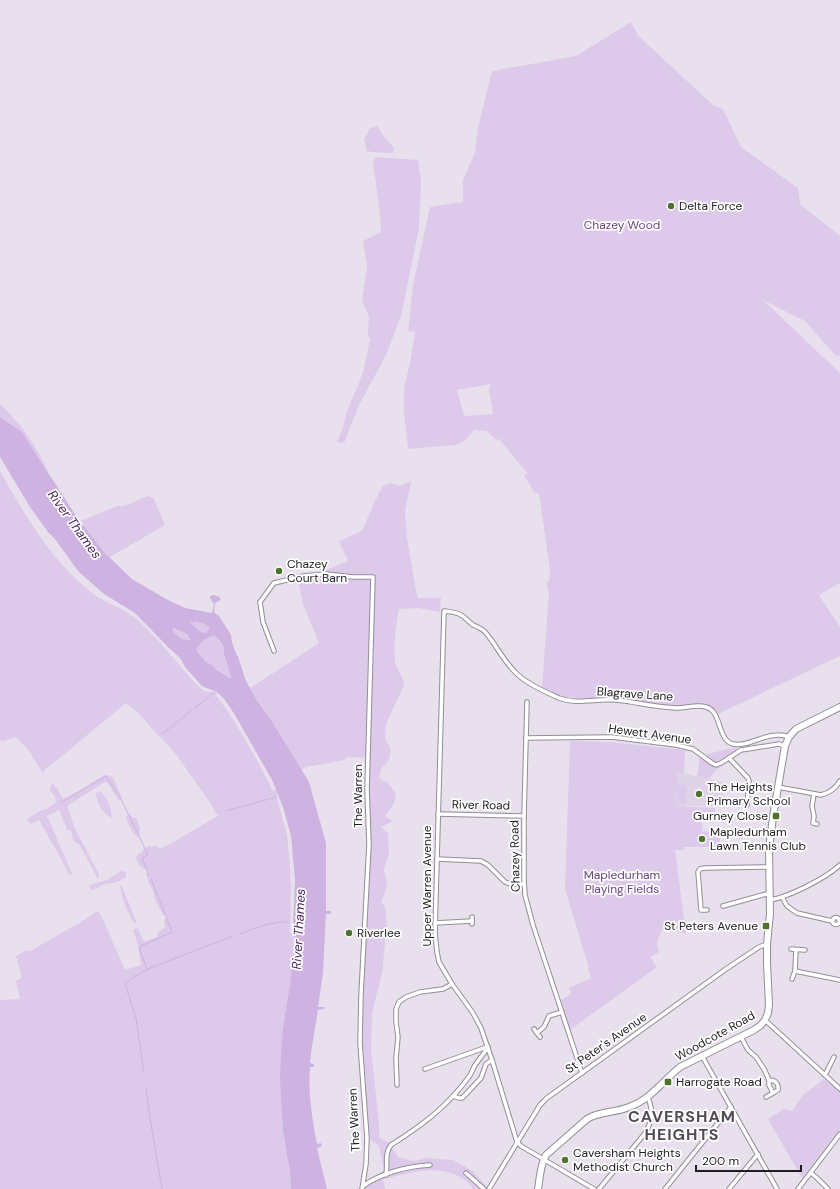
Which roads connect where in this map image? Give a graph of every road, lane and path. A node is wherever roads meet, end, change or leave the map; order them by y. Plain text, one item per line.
1 (444, 611) joint
2 (274, 651) dead end
3 (527, 702) dead end
4 (840, 707) edge
5 (789, 737) junction
6 (526, 738) junction
7 (740, 745) junction
8 (785, 746) junction
9 (741, 750) junction
10 (730, 758) junction
11 (840, 781) edge
12 (778, 787) junction
13 (814, 794) junction
14 (747, 806) dead end
15 (438, 814) junction
16 (524, 816) junction
17 (813, 823) dead end
18 (744, 827) dead end
19 (770, 833) junction
20 (437, 858) junction
21 (840, 865) edge
22 (768, 867) junction
23 (524, 884) junction
24 (770, 896) junction
25 (782, 896) junction
26 (723, 906) dead end
27 (707, 910) dead end
28 (472, 921) dead end
29 (832, 921) dead end
30 (435, 923) junction
31 (767, 944) junction
32 (791, 949) dead end
33 (796, 950) junction
34 (805, 950) dead end
35 (795, 971) junction
36 (792, 979) dead end
37 (840, 980) edge
38 (452, 984) junction
39 (562, 1012) junction
40 (765, 1020) junction
41 (540, 1037) dead end
42 (741, 1037) junction
43 (488, 1047) junction
44 (702, 1056) junction
45 (834, 1057) dead end
46 (492, 1060) junction
47 (425, 1068) dead end
48 (582, 1072) junction
49 (825, 1075) junction
50 (768, 1080) junction
51 (396, 1083) dead end
52 (840, 1089) edge
53 (773, 1093) junction
54 (453, 1096) junction
55 (648, 1097) junction
56 (766, 1097) dead end
57 (731, 1107) junction
58 (840, 1134) edge
59 (517, 1142) junction
60 (758, 1154) junction
61 (543, 1159) junction
62 (430, 1165) dead end
63 (466, 1173) dead end
64 (811, 1173) junction
65 (364, 1175) junction
66 (386, 1175) junction
67 (373, 1179) junction
68 (363, 1188) edge
69 (484, 1189) edge
70 (489, 1189) edge
71 (538, 1189) edge
72 (594, 1189) edge
73 (599, 1189) edge
74 (665, 1189) edge
75 (729, 1189) edge
76 (777, 1189) edge
77 (798, 1189) edge
78 (828, 1189) edge

1 - 7 street, Blagrave Lane
1 - 15 street, Upper Warren Avenue
2 - 65 street, The Warren
3 - 6 street, Chazey Road
4 - 5 main road
5 - 7 street
5 - 8 main road, Woodcote Road
6 - 10 street, Hewett Avenue
6 - 16 street, Chazey Road
7 - 9 street
8 - 9 street, Hewett Avenue
8 - 12 main road, Woodcote Road
9 - 10 street, Hewett Avenue
10 - 14 street
11 - 13 street
12 - 13 street
12 - 19 main road, Woodcote Road
13 - 17 street
15 - 16 street, River Road
15 - 20 street, Upper Warren Avenue
16 - 23 street, Chazey Road
18 - 19 street
19 - 22 main road, Woodcote Road
20 - 23 street
20 - 30 street, Upper Warren Avenue
21 - 25 street
22 - 24 main road, Woodcote Road
22 - 27 street
23 - 39 street, Chazey Road
24 - 25 street
24 - 26 street
24 - 31 main road, Woodcote Road
25 - 29 street
28 - 30 street
30 - 38 street, Upper Warren Avenue
31 - 40 main road, Woodcote Road
31 - 48 street, St Peter's Avenue
32 - 33 street
33 - 34 street
33 - 35 street
35 - 36 street
35 - 37 street
38 - 43 street, Upper Warren Avenue
38 - 51 street
39 - 41 street
39 - 48 street, Chazey Road
40 - 42 main road, Woodcote Road
40 - 49 street
42 - 44 main road, Woodcote Road
42 - 50 street
43 - 46 street, Upper Warren Avenue
43 - 47 street
43 - 54 street
44 - 55 main road, Woodcote Road
44 - 57 street
45 - 49 street
46 - 54 street
46 - 59 street, Upper Warren Avenue
48 - 59 street, St Peter's Avenue
49 - 52 street
50 - 53 street
50 - 53 street
53 - 56 street
54 - 66 street
55 - 61 main road, Woodcote Road
55 - 73 street
57 - 60 street
57 - 74 street
58 - 64 street
59 - 61 street
59 - 70 street, St Peter's Avenue
60 - 75 street
60 - 76 street
61 - 71 main road
61 - 72 street
62 - 66 street
63 - 69 street
64 - 77 street
64 - 78 street
65 - 67 street
65 - 68 street, The Warren
66 - 67 street
67 - 68 street

